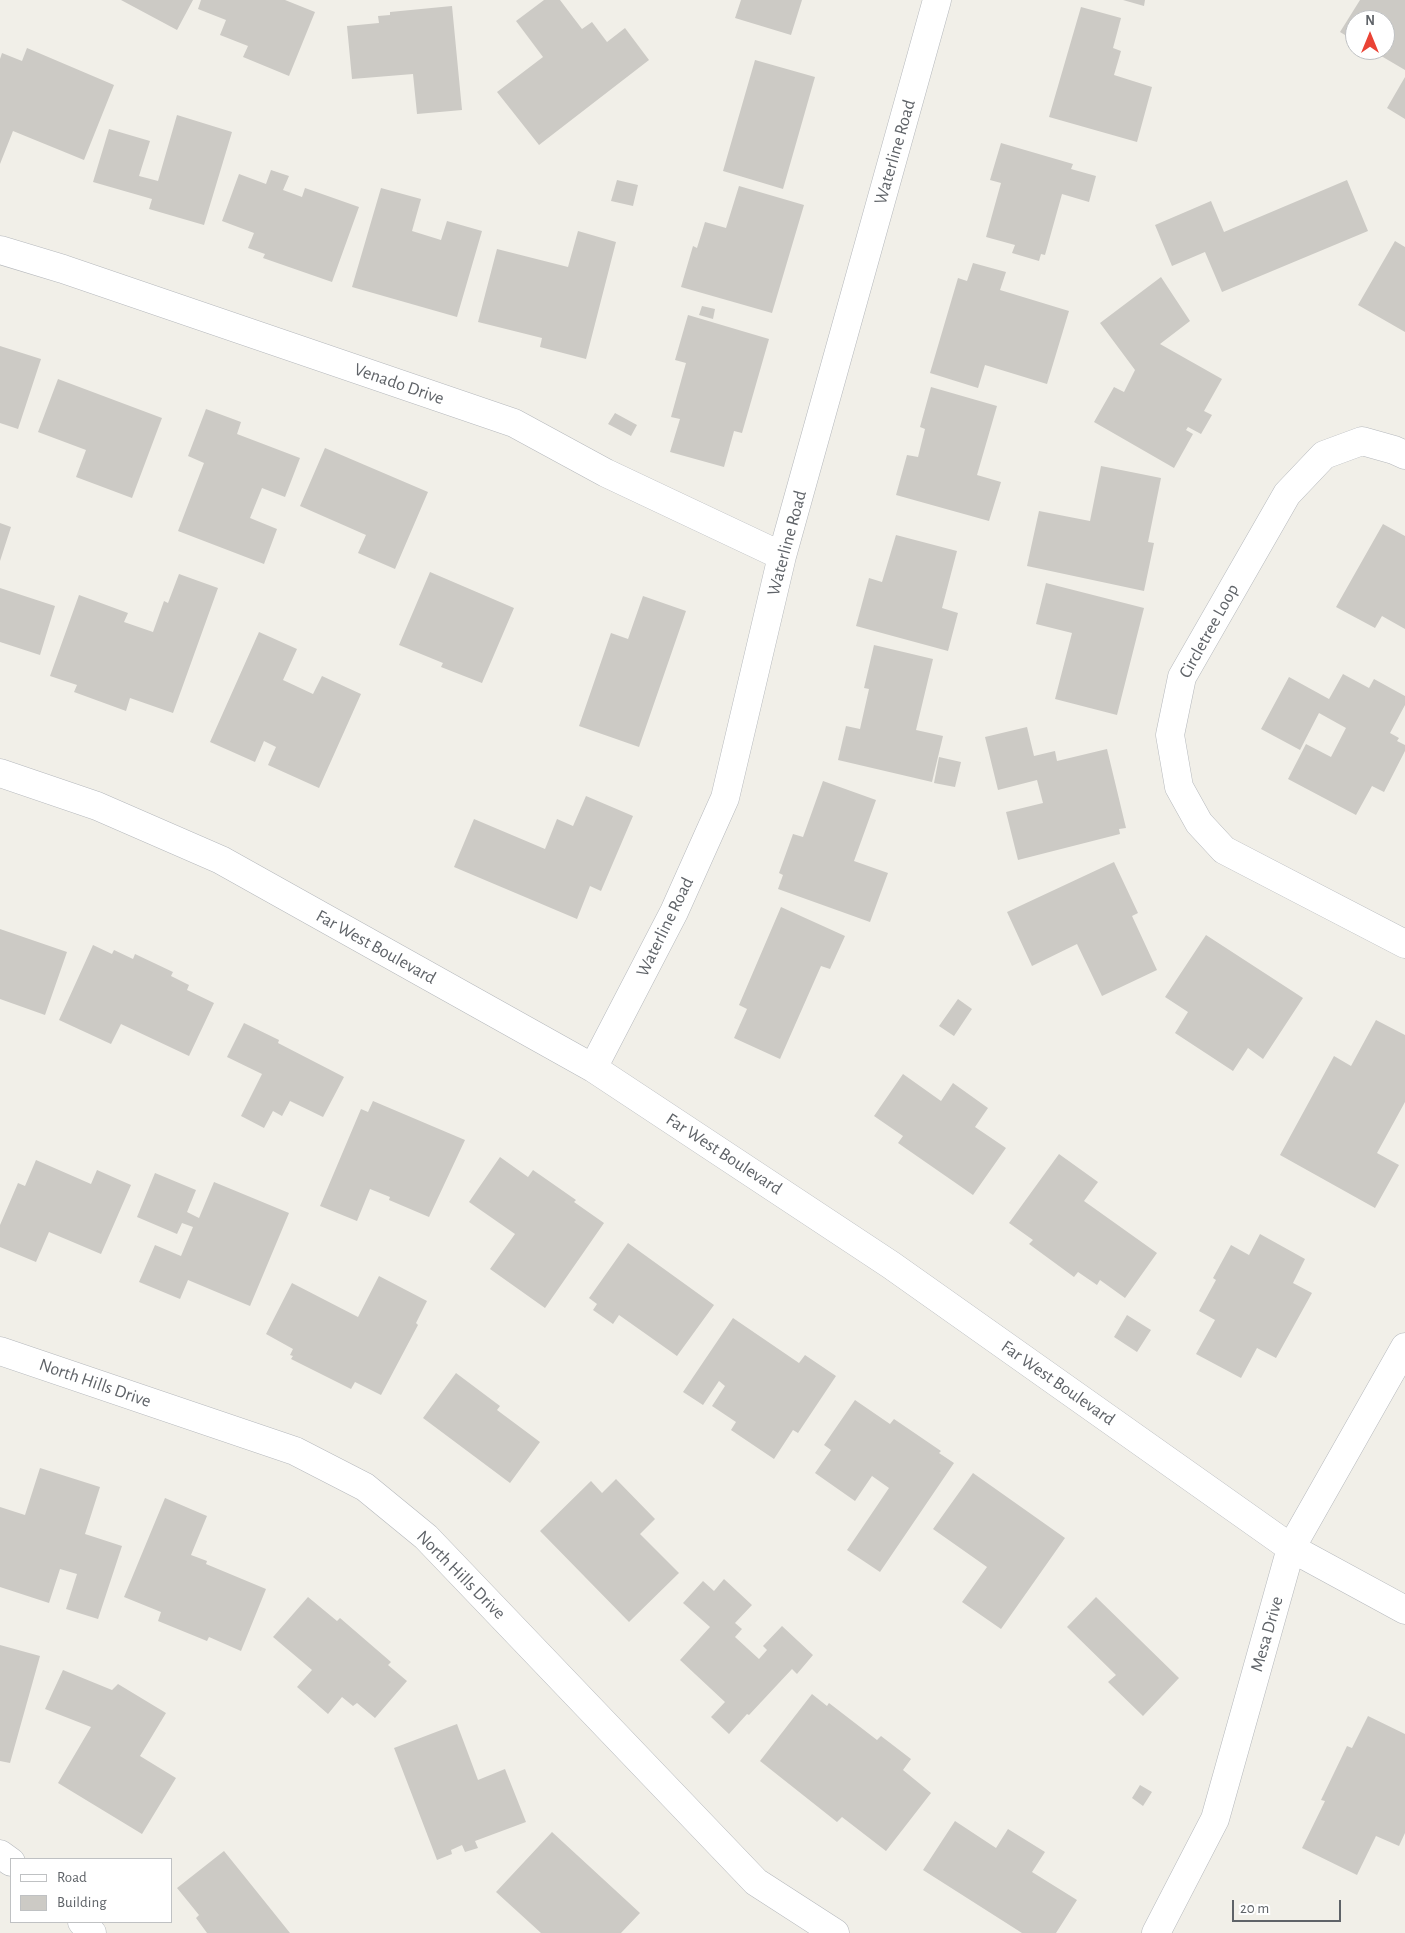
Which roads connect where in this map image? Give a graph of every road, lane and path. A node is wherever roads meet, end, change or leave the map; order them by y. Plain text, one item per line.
1 (937, 0) edge
2 (0, 250) edge
3 (1405, 455) edge
4 (782, 556) junction
5 (0, 773) edge
6 (1405, 944) edge
7 (593, 1068) junction
8 (1405, 1347) edge
9 (0, 1351) edge
10 (1291, 1548) junction
11 (1405, 1610) edge
12 (83, 1923) edge
13 (92, 1933) edge
14 (835, 1933) edge
15 (1156, 1933) edge

1 - 4 street, Waterline Road
2 - 4 street, Venado Drive
3 - 6 street, Circletree Loop
4 - 7 street, Waterline Road
5 - 7 street, Far West Boulevard
7 - 10 street, Far West Boulevard
8 - 10 street, Mesa Drive
9 - 14 street, North Hills Drive
10 - 11 street, Far West Boulevard
10 - 15 street, Mesa Drive
12 - 13 street

